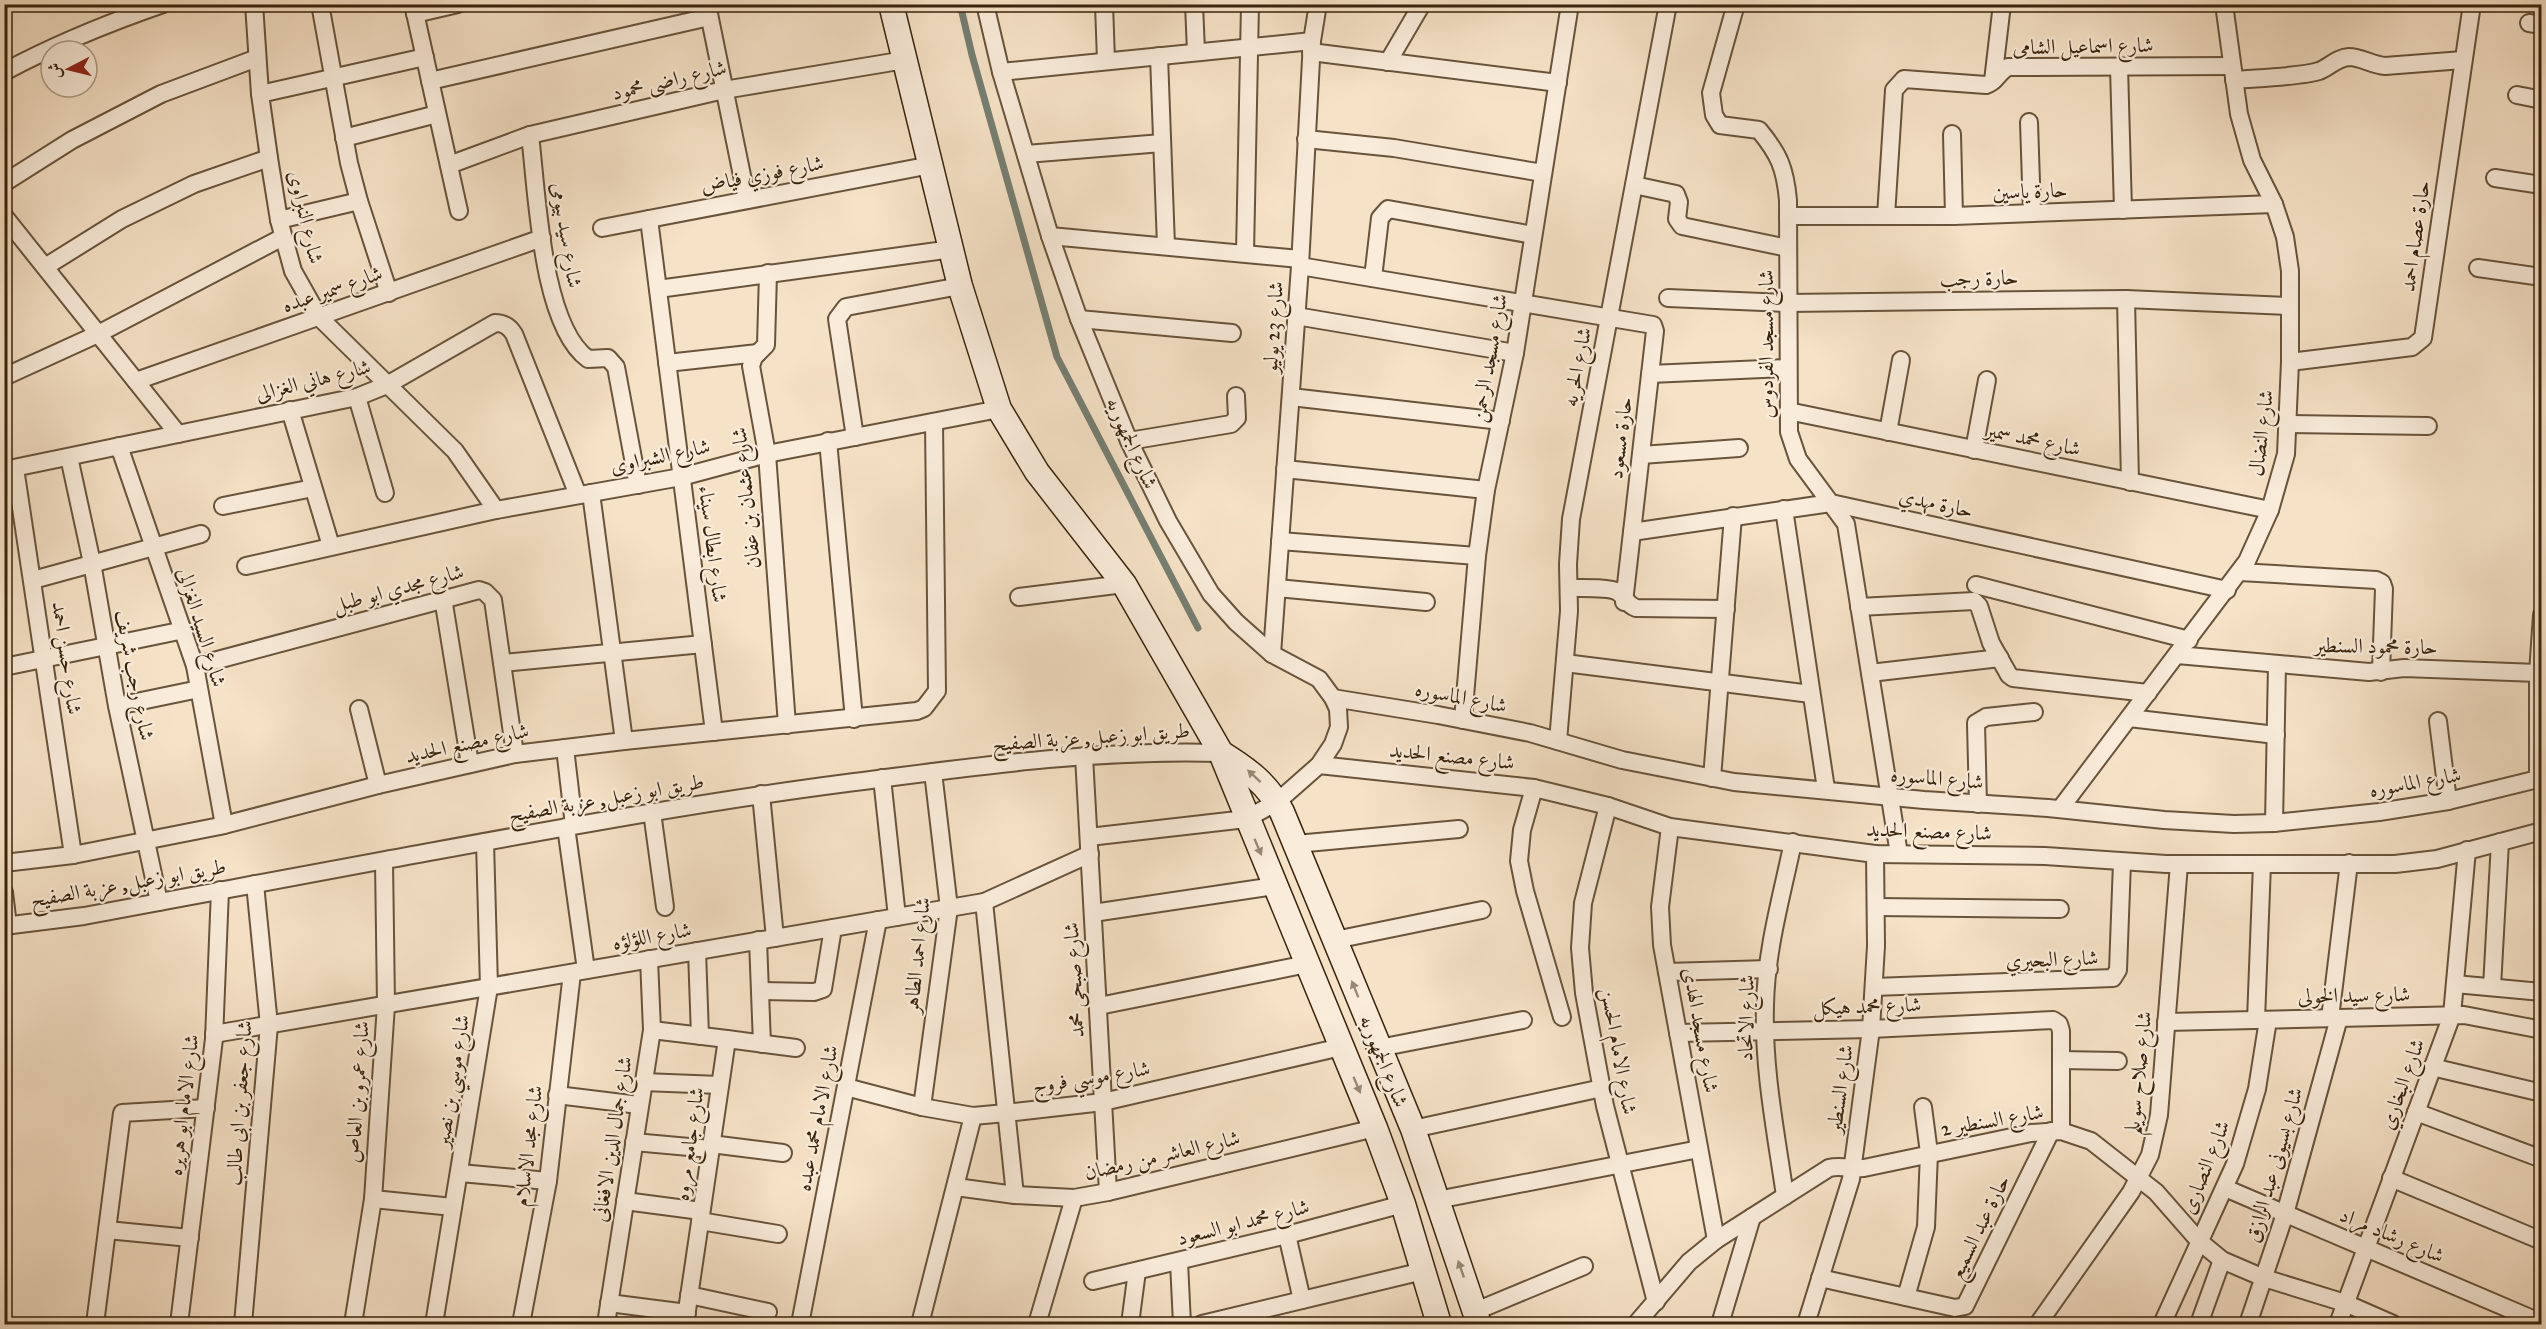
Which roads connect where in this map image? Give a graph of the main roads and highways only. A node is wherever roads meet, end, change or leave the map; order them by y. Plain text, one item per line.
1 (891, 4) edge
2 (1221, 753) junction
3 (1478, 1318) edge
4 (1439, 1324) edge

1 - 2 main road, شارع الجمهوريه
3 -> 2 main road, شارع الجمهوريه
2 -> 4 main road, شارع الجمهوريه

